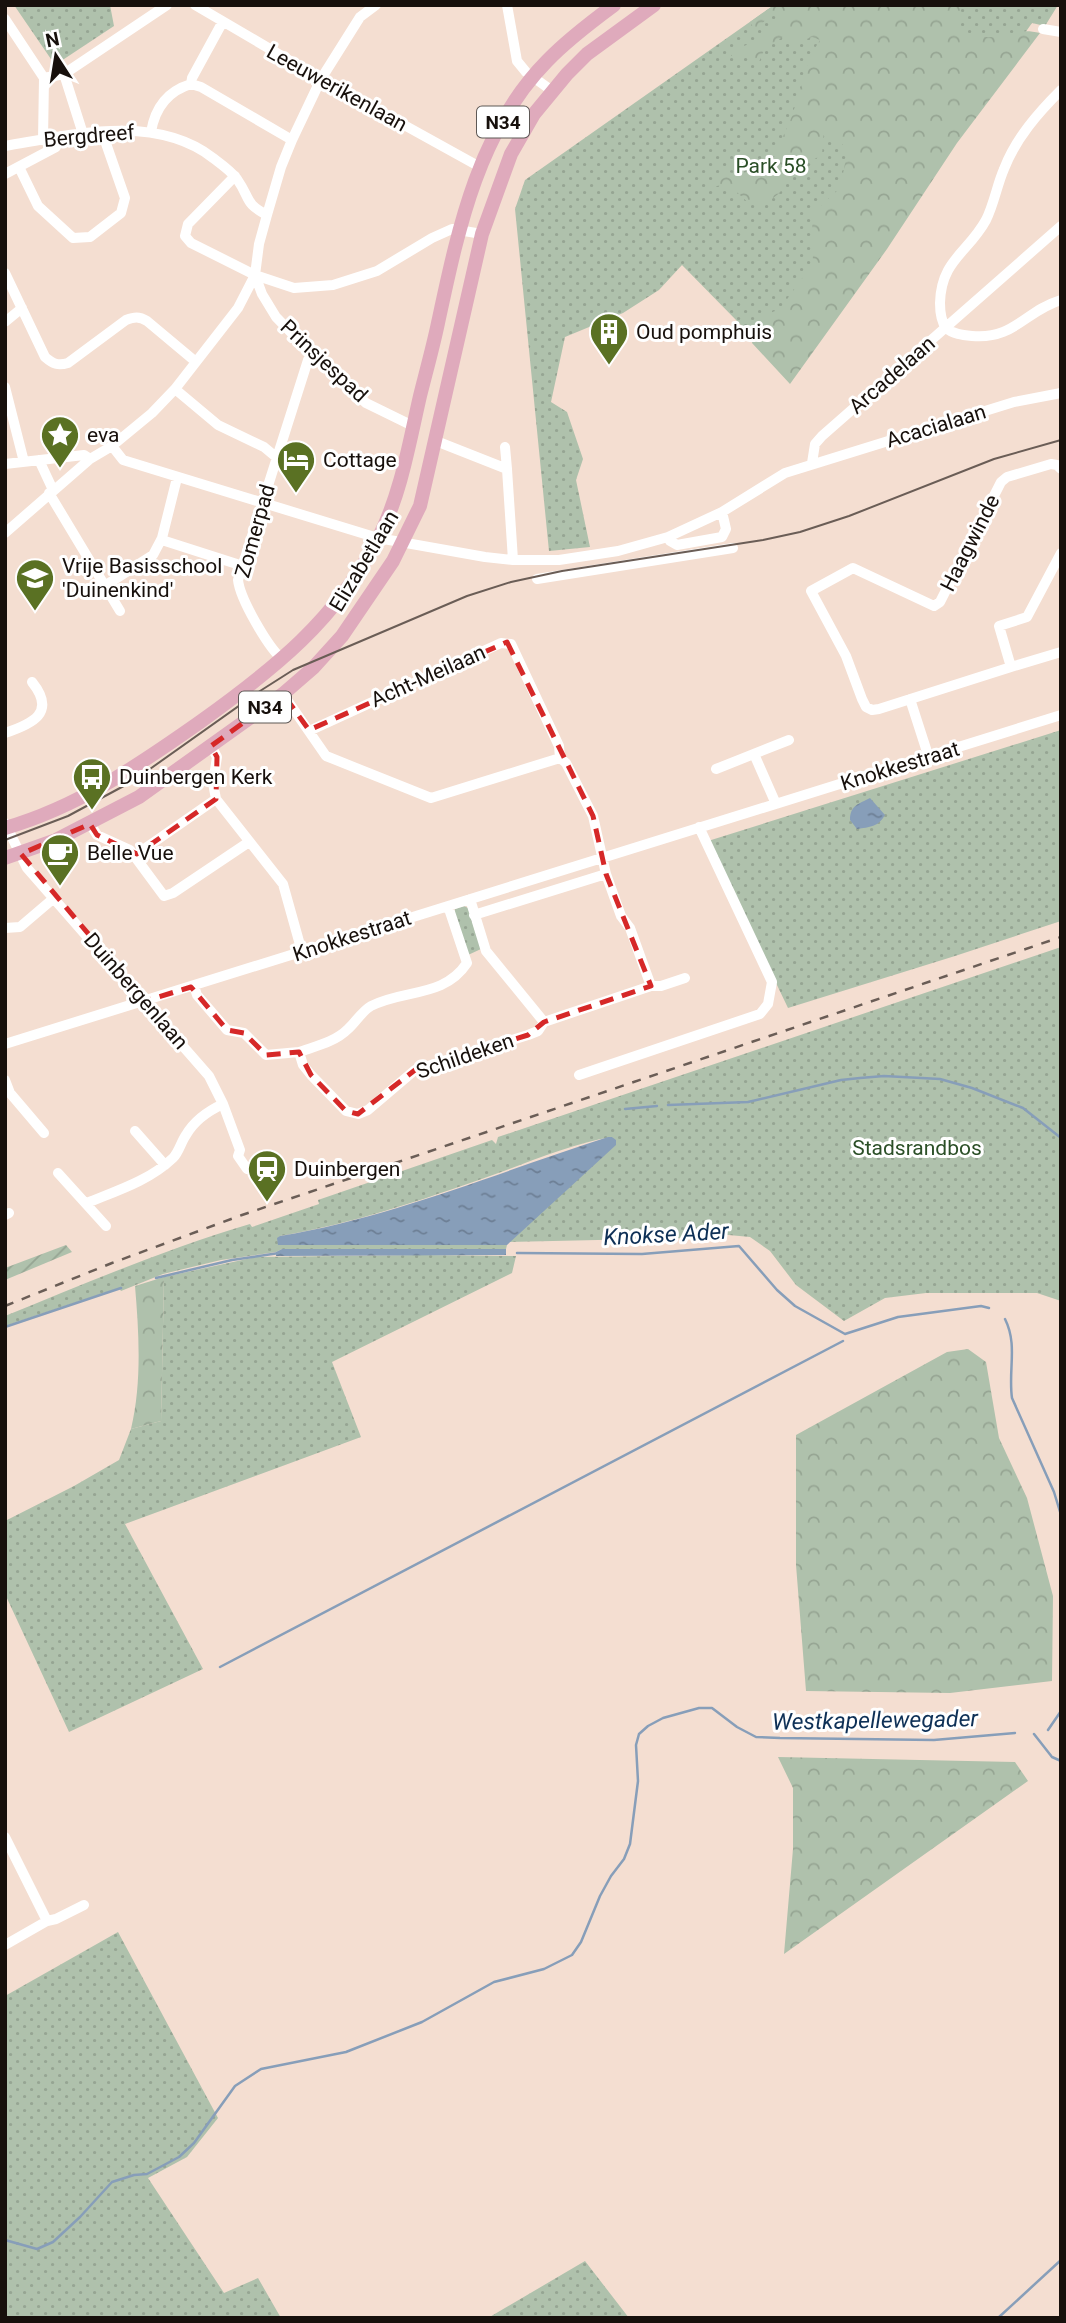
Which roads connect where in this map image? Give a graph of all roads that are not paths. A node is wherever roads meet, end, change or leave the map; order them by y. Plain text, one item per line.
1 (167, 5) edge
2 (195, 5) edge
3 (376, 5) edge
4 (507, 5) edge
5 (614, 5) edge
6 (654, 5) edge
7 (5, 19) edge
8 (222, 23) junction
9 (1043, 29) dead end
10 (1061, 32) edge
11 (64, 74) junction
12 (44, 78) junction
13 (533, 78) junction
14 (321, 79) junction
15 (191, 84) junction
16 (551, 90) junction
17 (1061, 90) edge
18 (102, 132) junction
19 (151, 132) junction
20 (82, 134) junction
21 (58, 138) junction
22 (43, 140) junction
23 (292, 140) junction
24 (5, 146) edge
25 (19, 167) junction
26 (480, 167) junction
27 (5, 174) edge
28 (235, 176) junction
29 (267, 215) junction
30 (1061, 226) edge
31 (459, 230) junction
32 (482, 234) junction
33 (5, 273) edge
34 (255, 275) junction
35 (1061, 300) edge
36 (22, 308) junction
37 (5, 322) edge
38 (946, 328) junction
39 (312, 354) junction
40 (196, 362) junction
41 (5, 387) edge
42 (174, 389) junction
43 (1061, 393) edge
44 (413, 426) junction
45 (436, 440) junction
46 (112, 446) junction
47 (505, 447) dead end
48 (276, 457) junction
49 (90, 459) junction
50 (39, 460) junction
51 (24, 462) junction
52 (812, 463) junction
53 (5, 464) edge
54 (506, 469) junction
55 (1061, 470) edge
56 (177, 478) junction
57 (51, 491) junction
58 (261, 503) junction
59 (722, 512) junction
60 (5, 533) edge
61 (668, 537) junction
62 (162, 538) junction
63 (378, 538) junction
64 (404, 543) junction
65 (733, 548) dead end
66 (1061, 553) edge
67 (559, 560) junction
68 (513, 561) junction
69 (243, 566) junction
70 (563, 575) junction
71 (537, 579) dead end
72 (106, 585) junction
73 (120, 611) dead end
74 (1061, 652) edge
75 (282, 659) junction
76 (1011, 667) junction
77 (38, 684) dead end
78 (283, 694) junction
79 (910, 699) junction
80 (1061, 715) edge
81 (309, 732) junction
82 (5, 733) edge
83 (789, 740) dead end
84 (211, 747) junction
85 (754, 754) junction
86 (560, 758) junction
87 (929, 758) junction
88 (716, 769) dead end
89 (216, 799) junction
90 (776, 804) junction
91 (90, 824) junction
92 (6, 826) edge
93 (699, 827) junction
94 (249, 842) junction
95 (21, 854) junction
96 (134, 856) junction
97 (5, 858) edge
98 (601, 858) junction
99 (606, 874) junction
100 (54, 898) junction
101 (470, 899) junction
102 (448, 906) junction
103 (474, 915) junction
104 (5, 928) edge
105 (486, 951) junction
106 (302, 952) junction
107 (467, 963) junction
108 (685, 978) dead end
109 (194, 986) junction
110 (651, 986) junction
111 (145, 1002) junction
112 (544, 1022) junction
113 (5, 1044) edge
114 (299, 1052) junction
115 (579, 1075) dead end
116 (5, 1080) edge
117 (223, 1104) junction
118 (135, 1131) dead end
119 (44, 1133) dead end
120 (165, 1165) junction
121 (247, 1169) dead end
122 (58, 1173) dead end
123 (87, 1203) junction
124 (106, 1226) dead end
125 (5, 1837) edge
126 (84, 1905) dead end
127 (47, 1921) junction
128 (5, 1945) edge

1 - 11 street
2 - 8 street, Leeuwerikenlaan
3 - 14 street
4 - 13 street
5 - 13 main road, Elizabetlaan / N34
6 - 16 main road, Elizabetlaan / N34
7 - 12 street
8 - 14 street, Leeuwerikenlaan
8 - 15 street
9 - 10 street
11 - 12 street
11 - 20 street
12 - 22 street
13 - 16 street
13 - 26 main road, Elizabetlaan / N34
14 - 23 street
14 - 26 street, Leeuwerikenlaan
15 - 19 street
15 - 23 street
16 - 32 main road, Elizabetlaan / N34
17 - 38 street
18 - 19 street, Bergdreef
18 - 20 street, Bergdreef
18 - 25 street
19 - 28 street, Bergdreef
20 - 21 street, Bergdreef
21 - 22 street, Bergdreef
21 - 25 street
22 - 24 street, Bergdreef
23 - 29 street
25 - 27 street
26 - 31 main road, Elizabetlaan / N34
28 - 29 street, Bergdreef
28 - 34 street
29 - 34 street
30 - 38 street, Arcadelaan
31 - 32 street
31 - 34 street
31 - 44 main road, Elizabetlaan / N34
32 - 45 main road, Elizabetlaan / N34
33 - 36 street
34 - 39 street, Prinsjespad
34 - 40 street
35 - 38 street
36 - 37 street
36 - 40 street
38 - 52 street, Arcadelaan
39 - 44 street, Prinsjespad
39 - 48 street, Zomerpad
40 - 42 street
41 - 51 street
42 - 46 street
42 - 48 street
43 - 52 street, Acacialaan
44 - 63 main road, Elizabetlaan / N34
45 - 54 street
45 - 64 main road, Elizabetlaan / N34
46 - 49 street
46 - 56 street
47 - 54 street
48 - 58 street, Zomerpad
49 - 50 street
49 - 57 street
50 - 51 street
50 - 57 street
51 - 53 street
52 - 59 street
54 - 68 street
55 - 79 street, Haagwinde
56 - 58 street
56 - 62 street
57 - 60 street
57 - 72 street
58 - 63 street
58 - 69 street, Zomerpad
59 - 61 street
59 - 61 street
61 - 67 street
62 - 69 street
62 - 72 street
63 - 64 street
63 - 75 main road, Elizabetlaan / N34
64 - 68 street
64 - 78 main road, Elizabetlaan / N34
65 - 70 street
66 - 76 street
67 - 68 street
67 - 70 street
69 - 75 street, Zomerpad
70 - 71 street
72 - 73 street
74 - 76 street, Haagwinde
75 - 92 main road, Elizabetlaan / N34
76 - 79 street, Haagwinde
77 - 82 street
78 - 81 street
78 - 84 main road, Elizabetlaan / N34
79 - 87 street
80 - 87 street, Knokkestraat
81 - 86 street
81 - 86 street, Acht-Meilaan
83 - 85 street
84 - 89 street
84 - 91 main road, Elizabetlaan / N34
85 - 88 street
85 - 90 street
86 - 98 street, Acht-Meilaan
87 - 90 street, Knokkestraat
89 - 94 street
89 - 96 street
90 - 93 street, Knokkestraat
91 - 95 main road, Elizabetlaan / N34
91 - 96 street
92 - 95 street, Duinbergenlaan
93 - 98 street, Knokkestraat
93 - 115 street
94 - 96 street
94 - 106 street
95 - 97 main road, Elizabetlaan / N34
95 - 100 street, Duinbergenlaan
98 - 99 street
98 - 101 street, Knokkestraat
99 - 103 street
99 - 110 street
100 - 104 street
100 - 111 street, Duinbergenlaan
101 - 102 street, Knokkestraat
101 - 103 street
102 - 106 street, Knokkestraat
102 - 107 street
103 - 105 street
105 - 107 street
105 - 112 street
106 - 109 street, Knokkestraat
107 - 114 street
108 - 110 street, Schildeken
109 - 111 street, Knokkestraat
109 - 114 street
110 - 112 street, Schildeken
111 - 113 street, Knokkestraat
111 - 117 street, Duinbergenlaan
112 - 114 street, Schildeken
116 - 119 street
117 - 120 street
117 - 121 street, Duinbergenlaan
118 - 120 street
120 - 123 street
122 - 123 street
123 - 124 street
125 - 127 street
126 - 127 street
127 - 128 street

